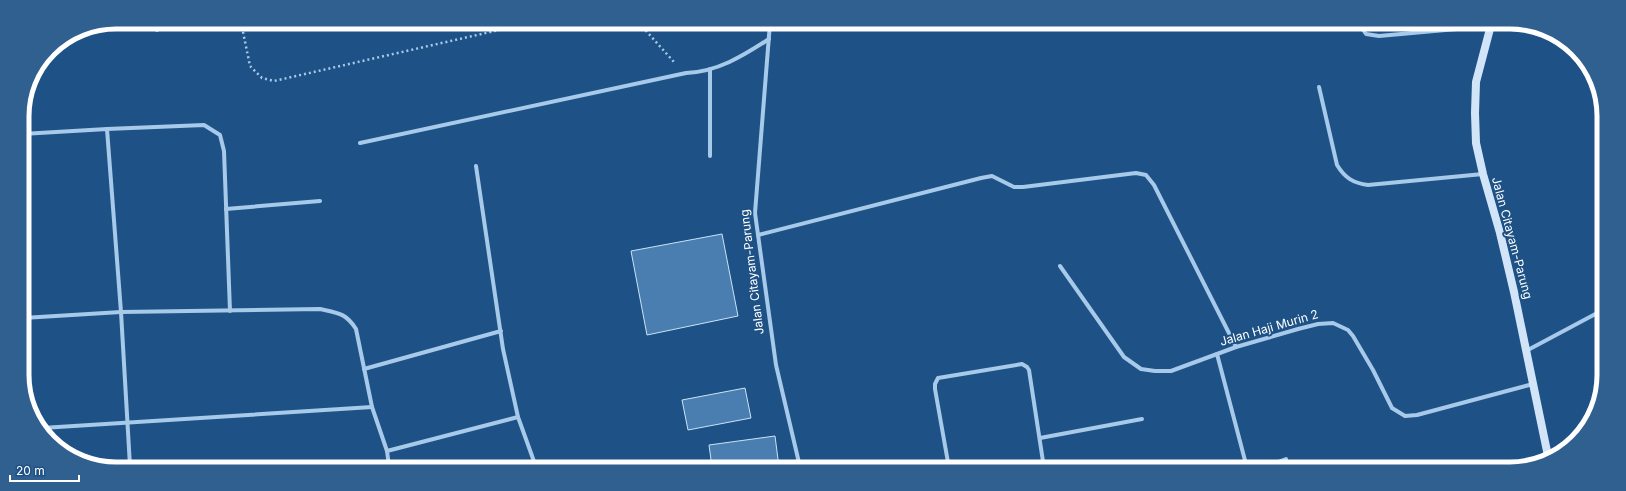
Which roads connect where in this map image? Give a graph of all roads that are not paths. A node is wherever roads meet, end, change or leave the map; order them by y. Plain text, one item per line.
1 (770, 29) edge
2 (1363, 29) edge
3 (1457, 29) edge
4 (1490, 29) edge
5 (769, 39) junction
6 (710, 69) junction
7 (1319, 87) dead end
8 (107, 129) junction
9 (29, 134) edge
10 (360, 143) dead end
11 (710, 156) dead end
12 (476, 166) dead end
13 (1483, 174) junction
14 (320, 201) dead end
15 (226, 209) junction
16 (758, 235) junction
17 (1060, 266) dead end
18 (230, 311) junction
19 (121, 312) junction
20 (1597, 313) edge
21 (29, 318) edge
22 (501, 331) junction
23 (1236, 347) junction
24 (1526, 351) junction
25 (1217, 354) junction
26 (364, 369) junction
27 (1533, 384) junction
28 (372, 407) junction
29 (518, 417) junction
30 (1142, 419) dead end
31 (127, 422) junction
32 (47, 428) edge
33 (1040, 438) junction
34 (388, 451) junction
35 (1548, 454) edge
36 (1286, 459) dead end
37 (130, 462) edge
38 (389, 462) edge
39 (534, 462) edge
40 (799, 462) edge
41 (948, 462) edge
42 (1043, 462) edge
43 (1245, 462) edge
44 (1278, 462) edge

1 - 5 street, Jalan Citayam-Parung
2 - 3 street
4 - 13 main road, Jalan Citayam-Parung
5 - 6 street
5 - 16 street, Jalan Citayam-Parung
6 - 10 street
6 - 11 street
7 - 13 street
8 - 9 street
8 - 15 street
8 - 19 street
12 - 22 street
13 - 24 main road, Jalan Citayam-Parung
14 - 15 street
15 - 18 street
16 - 23 street
16 - 40 street, Jalan Citayam-Parung
17 - 25 street, Jalan Haji Murin 2
18 - 19 street
18 - 26 street
19 - 21 street
19 - 31 street
20 - 24 street
22 - 26 street
22 - 29 street
23 - 25 street, Jalan Haji Murin 2
23 - 27 street, Jalan Haji Murin 2
24 - 27 main road, Jalan Citayam-Parung
25 - 43 street
26 - 28 street
27 - 35 main road, Jalan Citayam-Parung
28 - 31 street
28 - 34 street
29 - 34 street
29 - 39 street
30 - 33 street
31 - 32 street
31 - 37 street
33 - 41 street
33 - 42 street
34 - 38 street
36 - 44 street

